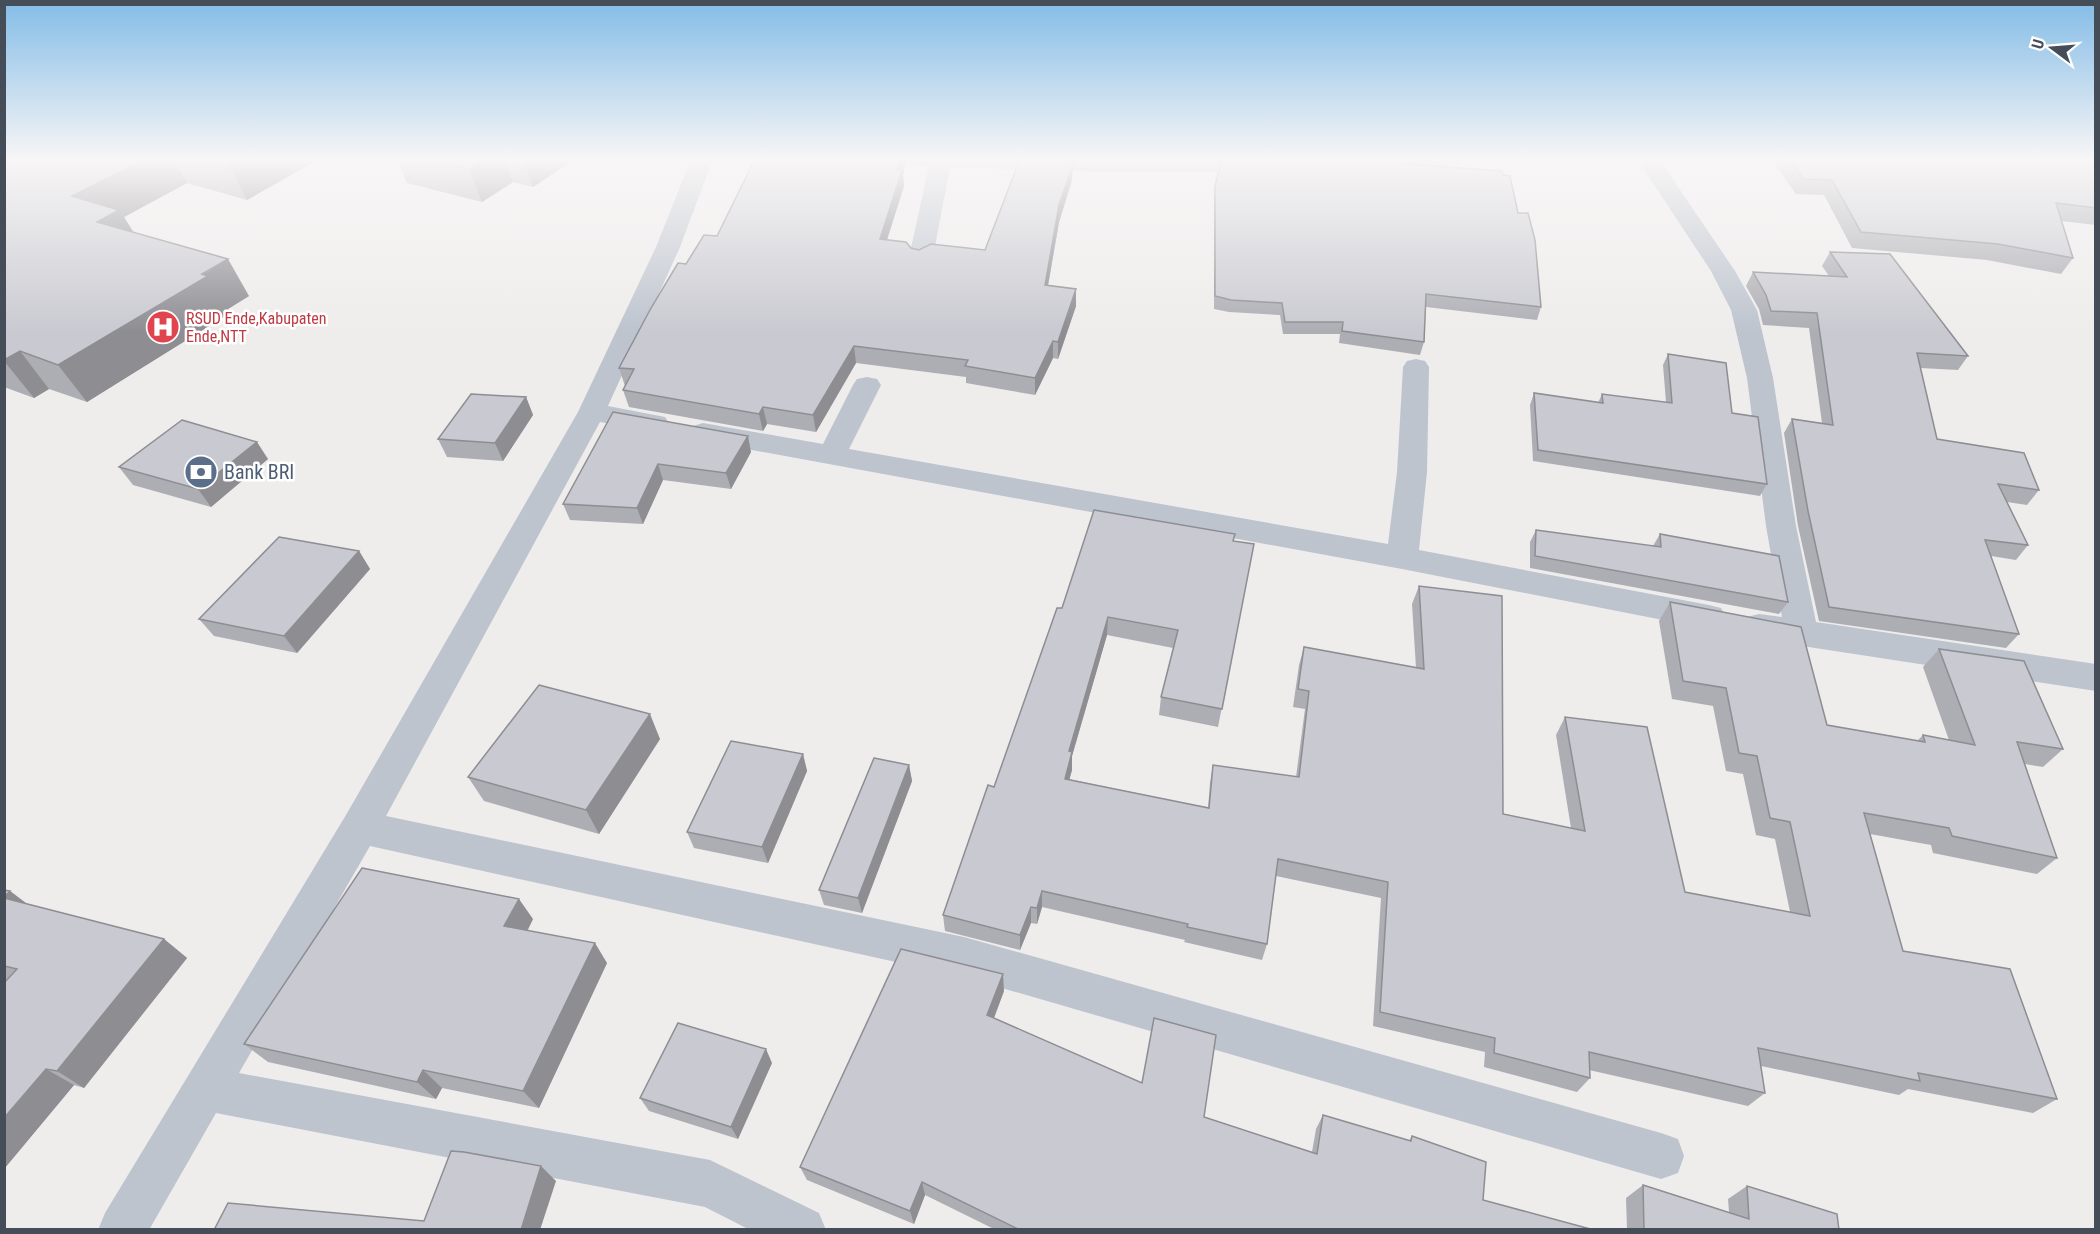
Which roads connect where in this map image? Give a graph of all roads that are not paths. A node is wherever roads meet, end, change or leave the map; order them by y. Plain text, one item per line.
1 (680, 217) edge
2 (929, 217) edge
3 (1687, 217) edge
4 (921, 257) edge
5 (1416, 367) dead end
6 (867, 385) dead end
7 (592, 412) junction
8 (832, 454) junction
9 (1402, 558) junction
10 (1802, 633) junction
11 (2096, 678) edge
12 (360, 827) junction
13 (206, 1089) junction
14 (1662, 1156) dead end
15 (122, 1230) edge
16 (802, 1230) edge

1 - 7 street
2 - 4 street
3 - 10 street
5 - 9 street
6 - 8 street
7 - 8 street
7 - 12 street
8 - 9 street
9 - 10 street
10 - 11 street
12 - 13 street
12 - 14 street
13 - 15 street
13 - 16 street

